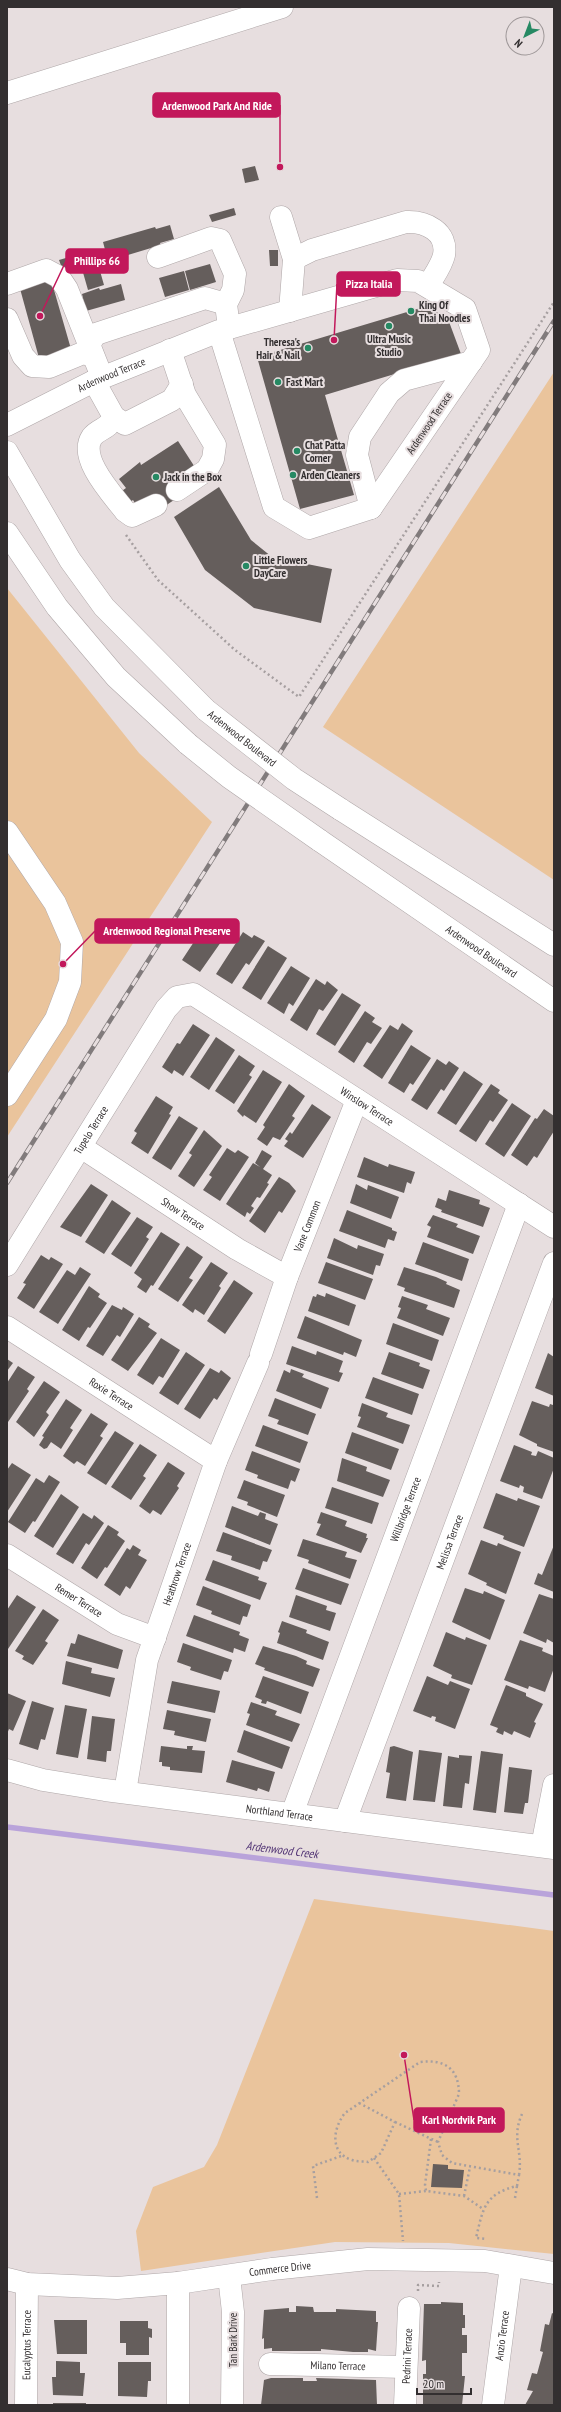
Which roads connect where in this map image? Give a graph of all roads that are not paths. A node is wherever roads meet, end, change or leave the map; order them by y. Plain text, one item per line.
1 (282, 7) edge
2 (7, 93) edge
3 (281, 217) dead end
4 (158, 257) dead end
5 (294, 259) junction
6 (7, 284) edge
7 (428, 286) junction
8 (226, 304) junction
9 (290, 311) junction
10 (7, 319) edge
11 (224, 329) junction
12 (91, 350) junction
13 (170, 350) junction
14 (471, 362) junction
15 (98, 379) junction
16 (182, 384) junction
17 (114, 417) junction
18 (7, 425) edge
19 (7, 452) edge
20 (177, 490) dead end
21 (156, 505) dead end
22 (371, 508) junction
23 (7, 533) edge
24 (7, 832) edge
25 (554, 945) edge
26 (177, 997) joint
27 (554, 1001) edge
28 (7, 1095) edge
29 (357, 1100) junction
30 (81, 1147) junction
31 (519, 1204) junction
32 (554, 1227) edge
33 (554, 1263) edge
34 (7, 1264) edge
35 (287, 1277) junction
36 (7, 1327) edge
37 (259, 1359) joint
38 (216, 1461) junction
39 (7, 1555) edge
40 (154, 1638) junction
41 (7, 1770) edge
42 (554, 1785) edge
43 (125, 1792) junction
44 (292, 1814) junction
45 (345, 1821) junction
46 (548, 1847) edge
47 (511, 2266) junction
48 (554, 2272) edge
49 (229, 2276) junction
50 (17, 2281) edge
51 (178, 2283) junction
52 (409, 2308) road end
53 (270, 2364) dead end
54 (406, 2367) junction
55 (26, 2405) edge
56 (178, 2405) edge
57 (232, 2405) edge
58 (405, 2405) edge
59 (493, 2405) edge

1 - 2 main road
3 - 5 main road
4 - 8 main road
5 - 7 main road
5 - 9 main road
6 - 12 main road
7 - 9 main road, Ardenwood Terrace
7 - 14 main road, Ardenwood Terrace
8 - 11 main road
8 - 12 main road
9 - 11 main road, Ardenwood Terrace
10 - 12 main road
11 - 13 main road, Ardenwood Terrace
11 - 22 main road
12 - 15 main road
13 - 15 main road, Ardenwood Terrace
13 - 16 main road
14 - 22 main road, Ardenwood Terrace
14 - 22 main road
15 - 17 main road
15 - 18 main road, Ardenwood Terrace
16 - 17 main road
16 - 20 main road
17 - 21 main road
19 - 25 main road, Ardenwood Boulevard, bridge
23 - 27 main road, Ardenwood Boulevard, bridge
24 - 28 main road
26 - 29 main road, Winslow Terrace
26 - 30 main road, Tupelo Terrace
29 - 31 main road, Winslow Terrace
29 - 35 main road, Vane Common
30 - 34 main road, Tupelo Terrace
30 - 35 main road, Show Terrace
31 - 32 main road, Winslow Terrace
31 - 44 main road, Willbridge Terrace
33 - 45 main road, Melissa Terrace
35 - 37 main road, Vane Common
36 - 38 main road, Roxie Terrace
37 - 38 main road, Heathrow Terrace
38 - 40 main road, Heathrow Terrace
39 - 40 main road, Remer Terrace
40 - 43 main road, Heathrow Terrace
41 - 43 main road, Northland Terrace
42 - 46 main road
43 - 44 main road, Northland Terrace
44 - 45 main road, Northland Terrace
45 - 46 main road, Northland Terrace
47 - 48 main road, Commerce Drive
47 - 49 main road, Commerce Drive
47 - 59 main road, Anzio Terrace
49 - 51 main road, Commerce Drive
49 - 57 main road, Tan Bark Drive
50 - 51 main road, Commerce Drive
50 - 55 main road, Eucalyptus Terrace
51 - 56 main road
52 - 54 main road, Pedrini Terrace
53 - 54 main road, Milano Terrace
54 - 58 main road, Pedrini Terrace

